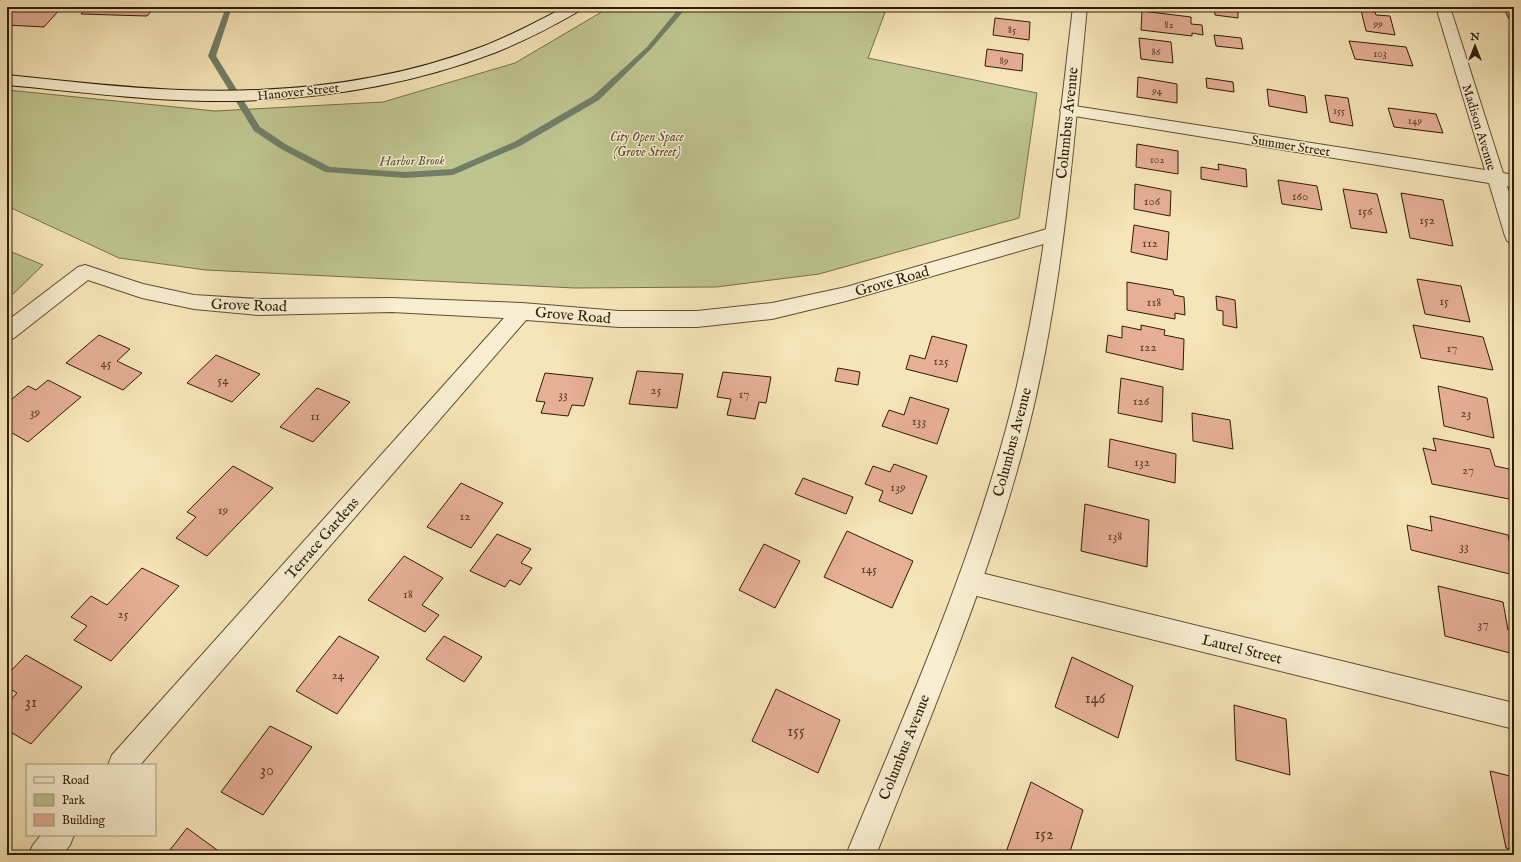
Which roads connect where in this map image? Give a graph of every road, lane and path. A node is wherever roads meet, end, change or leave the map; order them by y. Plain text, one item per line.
1 (576, 7) edge
2 (1080, 7) edge
3 (1443, 7) edge
4 (7, 80) edge
5 (1068, 110) junction
6 (1496, 178) junction
7 (1514, 181) edge
8 (1054, 234) junction
9 (1514, 236) edge
10 (522, 311) junction
11 (7, 332) edge
12 (969, 582) junction
13 (1514, 716) edge
14 (123, 764) edge
15 (59, 836) edge
16 (43, 855) edge
17 (861, 855) edge

1 - 4 street, Hanover Street
2 - 5 street, Columbus Avenue
3 - 6 street, Madison Avenue
5 - 6 street, Summer Street
5 - 8 street, Columbus Avenue
6 - 7 street, Summer Street
6 - 9 street, Madison Avenue
8 - 10 street, Grove Road
8 - 12 street, Columbus Avenue
10 - 11 street, Grove Road
10 - 14 street, Terrace Gardens
12 - 13 street, Laurel Street
12 - 17 street, Columbus Avenue
15 - 16 street

